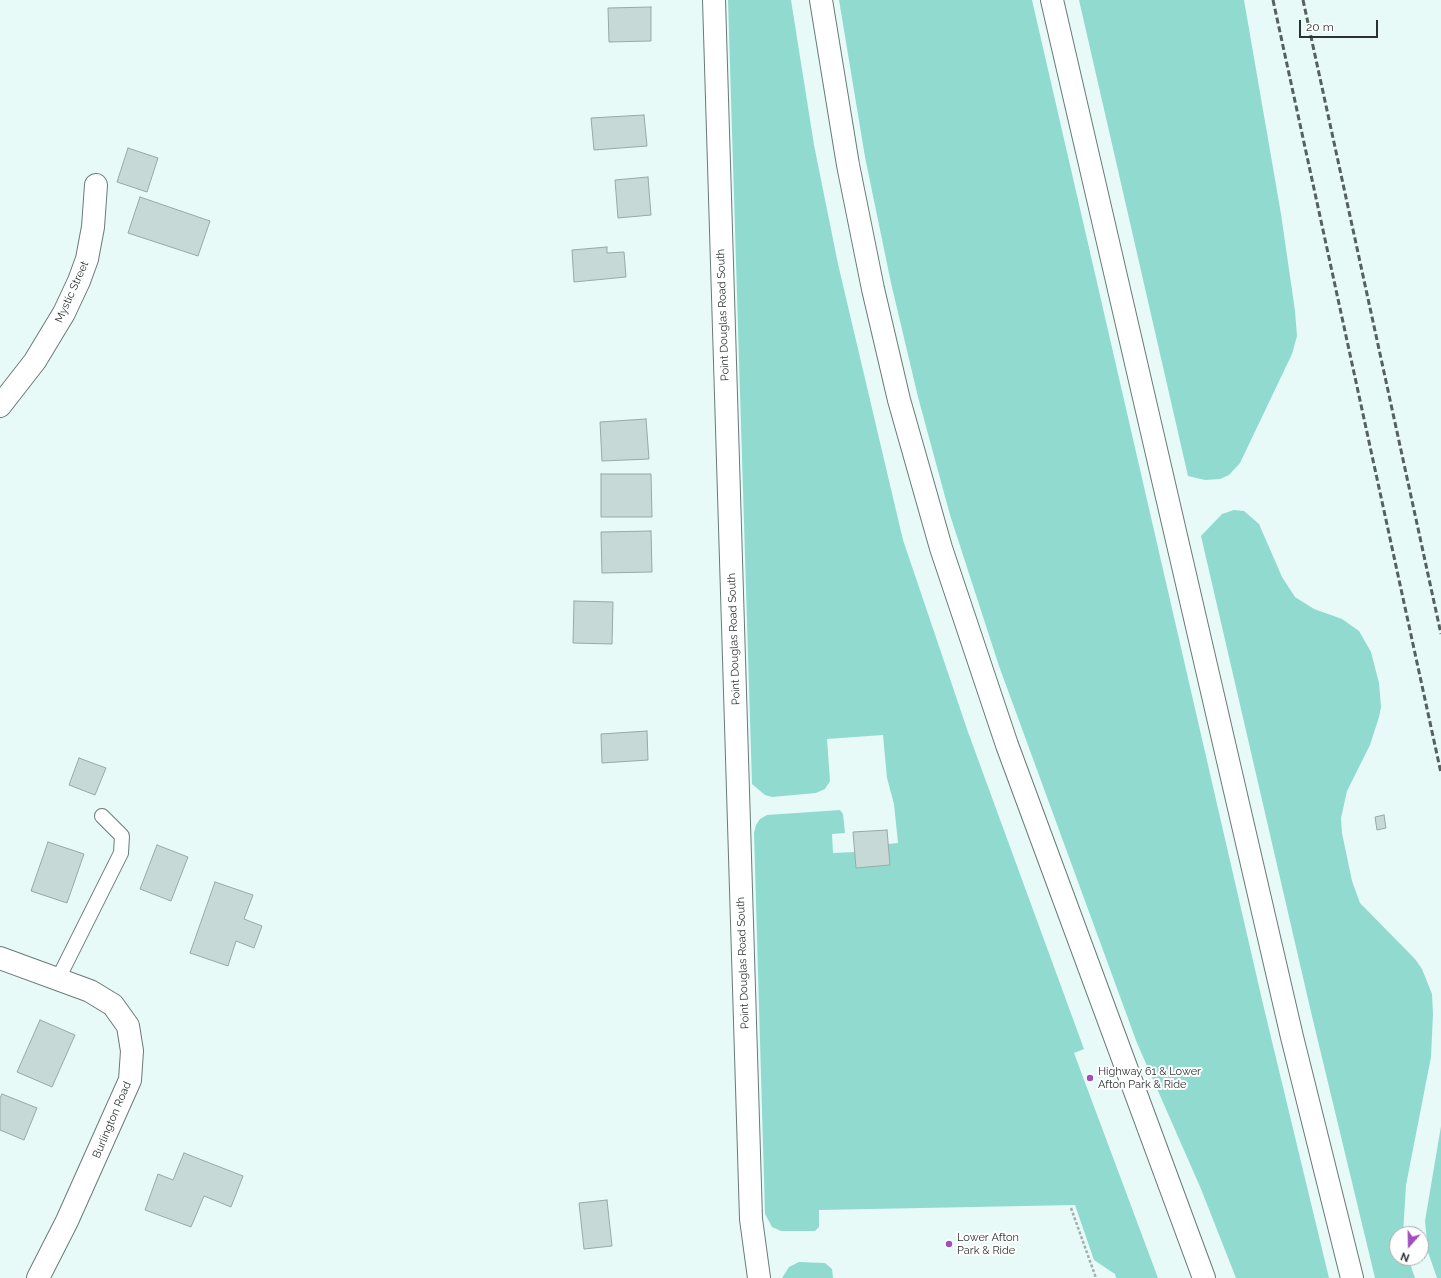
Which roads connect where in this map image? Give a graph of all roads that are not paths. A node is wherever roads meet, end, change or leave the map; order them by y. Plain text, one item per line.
1 (714, 0) edge
2 (821, 0) edge
3 (1052, 0) edge
4 (96, 185) dead end
5 (0, 406) edge
6 (102, 816) dead end
7 (0, 958) edge
8 (58, 979) junction
9 (38, 1278) edge
10 (759, 1278) edge
11 (1204, 1278) edge
12 (1352, 1278) edge

1 - 10 main road, Point Douglas Road South
2 - 11 main road
3 - 12 main road
4 - 5 main road, Mystic Street
6 - 8 lane
7 - 8 main road, Burlington Road
8 - 9 main road, Burlington Road

